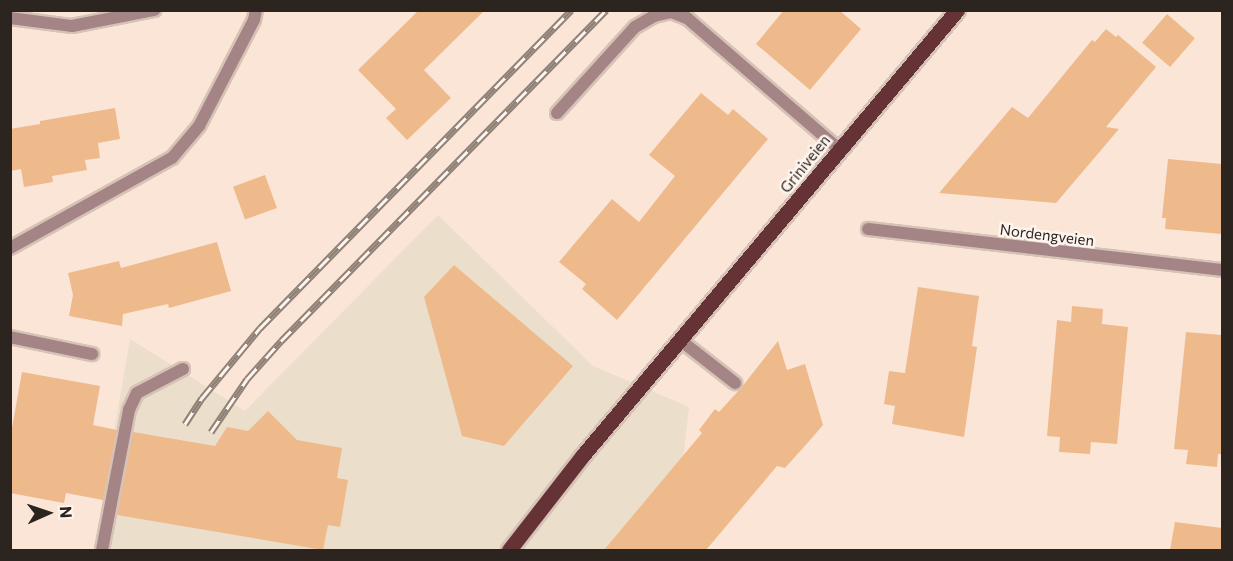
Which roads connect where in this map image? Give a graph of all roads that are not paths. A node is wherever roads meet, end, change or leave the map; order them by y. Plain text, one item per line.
1 (154, 10) edge
2 (256, 10) edge
3 (957, 10) edge
4 (10, 18) edge
5 (556, 112) dead end
6 (840, 150) junction
7 (868, 229) dead end
8 (10, 249) edge
9 (1222, 270) edge
10 (10, 337) edge
11 (680, 340) junction
12 (92, 354) dead end
13 (183, 369) dead end
14 (735, 383) dead end
15 (102, 550) edge
16 (509, 550) edge

1 - 4 street
2 - 8 street
3 - 6 main road, Griniveien
5 - 6 street
6 - 11 main road, Griniveien
7 - 9 street, Nordengveien
10 - 12 street
11 - 14 street
11 - 16 main road, Griniveien
13 - 15 street

